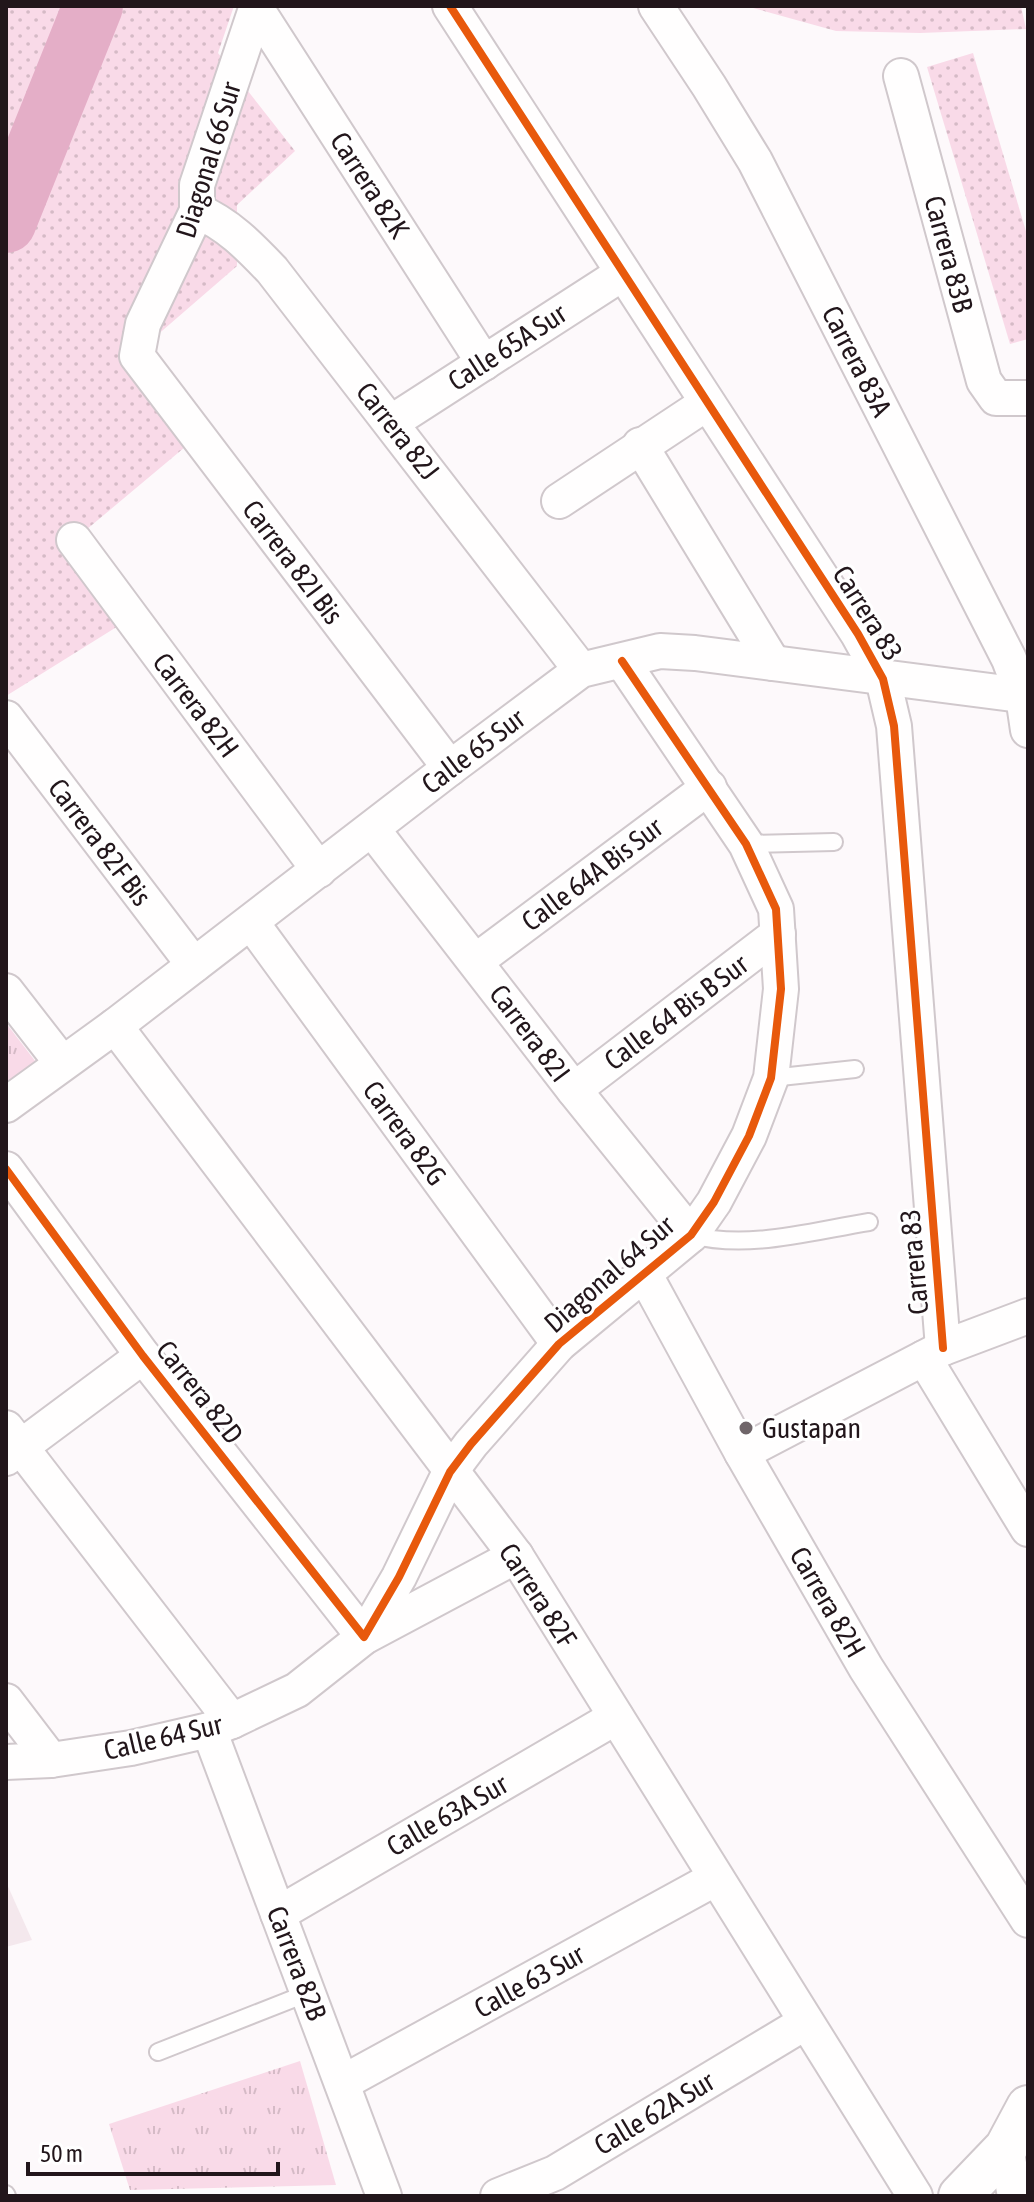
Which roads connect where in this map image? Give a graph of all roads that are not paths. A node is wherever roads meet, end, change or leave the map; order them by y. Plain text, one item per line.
1 (450, 6) edge
2 (656, 6) edge
3 (256, 7) edge
4 (901, 76) dead end
5 (197, 211) junction
6 (623, 273) junction
7 (137, 356) joint
8 (484, 363) junction
9 (1028, 398) edge
10 (707, 403) junction
11 (392, 422) junction
12 (640, 445) junction
13 (559, 501) dead end
14 (74, 540) dead end
15 (622, 661) junction
16 (773, 663) junction
17 (581, 670) junction
18 (883, 679) junction
19 (1025, 696) edge
20 (6, 718) edge
21 (1028, 730) edge
22 (450, 768) junction
23 (709, 787) junction
24 (372, 829) junction
25 (834, 842) dead end
26 (746, 844) junction
27 (319, 870) junction
28 (251, 922) junction
29 (778, 934) junction
30 (476, 961) junction
31 (194, 965) junction
32 (6, 991) edge
33 (115, 1026) junction
34 (62, 1063) junction
35 (855, 1069) dead end
36 (771, 1078) junction
37 (574, 1090) junction
38 (6, 1105) edge
39 (6, 1169) edge
40 (869, 1222) dead end
41 (691, 1235) junction
42 (645, 1275) junction
43 (1028, 1316) edge
44 (559, 1344) junction
45 (934, 1353) junction
46 (143, 1356) junction
47 (11, 1445) edge
48 (742, 1453) junction
49 (450, 1472) junction
50 (1028, 1529) edge
51 (516, 1556) junction
52 (364, 1637) junction
53 (6, 1701) edge
54 (616, 1717) junction
55 (220, 1726) junction
56 (51, 1760) junction
57 (6, 1762) edge
58 (716, 1878) junction
59 (278, 1914) junction
60 (1028, 1920) edge
61 (308, 1993) junction
62 (806, 2022) junction
63 (158, 2052) dead end
64 (342, 2083) junction
65 (1028, 2107) edge
66 (1006, 2148) junction
67 (384, 2196) edge
68 (498, 2196) edge
69 (915, 2196) edge
70 (960, 2196) edge
71 (1015, 2196) edge

1 - 6 street, Carrera 83
2 - 19 street, Carrera 83A
3 - 5 street, Diagonal 66 Sur
3 - 8 street, Carrera 82K
4 - 9 street, Carrera 83B
5 - 7 street, Diagonal 66 Sur
5 - 11 street, Carrera 82J
6 - 8 street, Calle 65A Sur
6 - 10 street, Carrera 83
7 - 22 street, Carrera 82I Bis
8 - 11 street, Calle 65A Sur
10 - 12 street
10 - 18 street, Carrera 83
11 - 17 street, Carrera 82J
12 - 13 street
12 - 16 street
14 - 27 street, Carrera 82H
15 - 16 street, Calle 65 Sur
15 - 17 street, Calle 65 Sur
15 - 23 street, Diagonal 64 Sur
16 - 18 street, Calle 65 Sur
17 - 22 street, Calle 65 Sur
18 - 19 street, Calle 65 Sur
18 - 45 street, Carrera 83
19 - 21 street, Carrera 83A
20 - 31 street, Carrera 82F Bis
22 - 24 street, Calle 65 Sur
23 - 26 street, Diagonal 64 Sur
23 - 30 street, Calle 64A Bis Sur
24 - 27 street, Calle 65 Sur
24 - 30 street, Carrera 82I
25 - 26 lane
26 - 29 street, Diagonal 64 Sur
27 - 28 street, Calle 65 Sur
28 - 31 street, Calle 65 Sur
28 - 44 street, Carrera 82G
29 - 36 street, Diagonal 64 Sur
29 - 37 street, Calle 64 Bis B Sur
30 - 37 street, Carrera 82I
31 - 33 street, Calle 65 Sur
32 - 34 street
33 - 34 street, Calle 65 Sur
33 - 49 street, Carrera 82F
34 - 38 street, Calle 65 Sur
35 - 36 lane
36 - 41 street, Diagonal 64 Sur
37 - 41 street, Carrera 82I
39 - 46 street, Carrera 82D
40 - 41 lane
41 - 42 street, Diagonal 64 Sur
42 - 44 street, Diagonal 64 Sur
42 - 48 street, Carrera 82H
43 - 45 street
44 - 49 street, Diagonal 64 Sur
45 - 48 street
45 - 50 street, Carrera 83
46 - 47 street
46 - 52 street, Carrera 82D
47 - 55 street, Carrera 82B
48 - 60 street, Carrera 82H
49 - 51 street, Carrera 82F
49 - 52 street, Diagonal 64 Sur
51 - 52 street, Calle 64 Sur
51 - 54 street, Carrera 82F
52 - 55 street, Calle 64 Sur
53 - 56 street
54 - 58 street, Carrera 82F
54 - 59 street, Calle 63A Sur
55 - 56 street, Calle 64 Sur
55 - 59 street, Carrera 82B
56 - 57 street, Calle 64 Sur
58 - 62 street, Carrera 82F
58 - 64 street, Calle 63 Sur
59 - 61 street, Carrera 82B
61 - 63 lane
61 - 64 street, Carrera 82B
62 - 68 street, Calle 62A Sur
62 - 69 street, Carrera 82F
64 - 67 street, Carrera 82B
65 - 66 street
66 - 70 street
66 - 71 street

